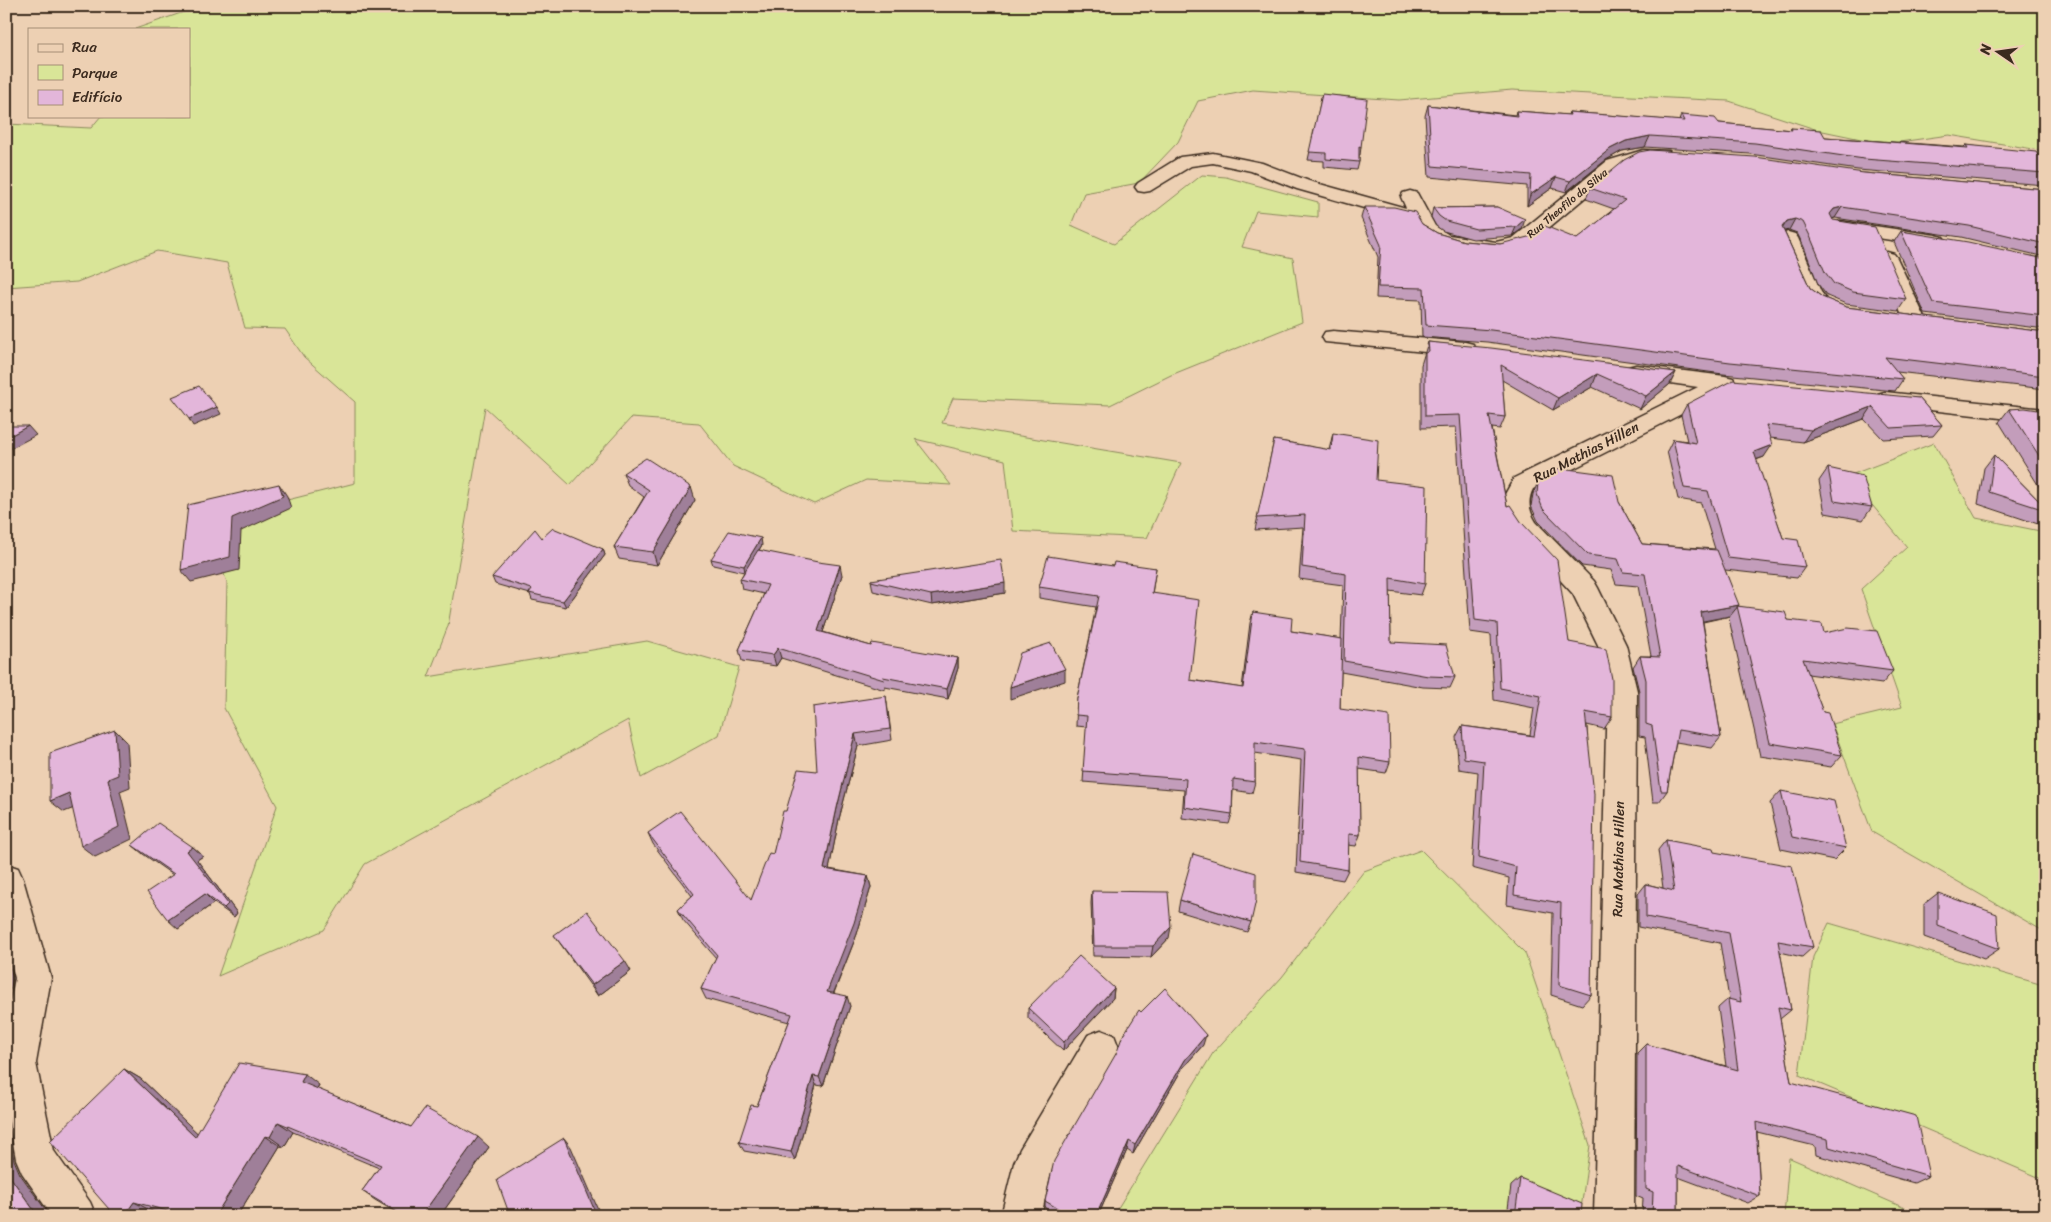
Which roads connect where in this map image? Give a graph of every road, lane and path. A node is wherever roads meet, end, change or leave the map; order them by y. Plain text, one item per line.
1 (1680, 156) edge
2 (1144, 187) dead end
3 (1410, 197) dead end
4 (1421, 218) junction
5 (1835, 226) edge
6 (1878, 233) junction
7 (1788, 238) edge
8 (1952, 243) edge
9 (1831, 307) edge
10 (1915, 320) edge
11 (1333, 337) dead end
12 (1487, 351) edge
13 (1613, 369) edge
14 (1865, 397) edge
15 (2045, 416) edge
16 (6, 878) edge
17 (1101, 1048) dead end
18 (76, 1216) edge
19 (1021, 1216) edge
20 (1614, 1216) edge

1 - 4 street, Rua Theofilo da Silva
2 - 4 street
3 - 4 street, Rua Theofilo da Silva
5 - 6 street
6 - 8 street
6 - 10 street
7 - 9 street
11 - 12 street
13 - 20 street, Rua Mathias Hillen
14 - 15 street
16 - 18 street
17 - 19 street

